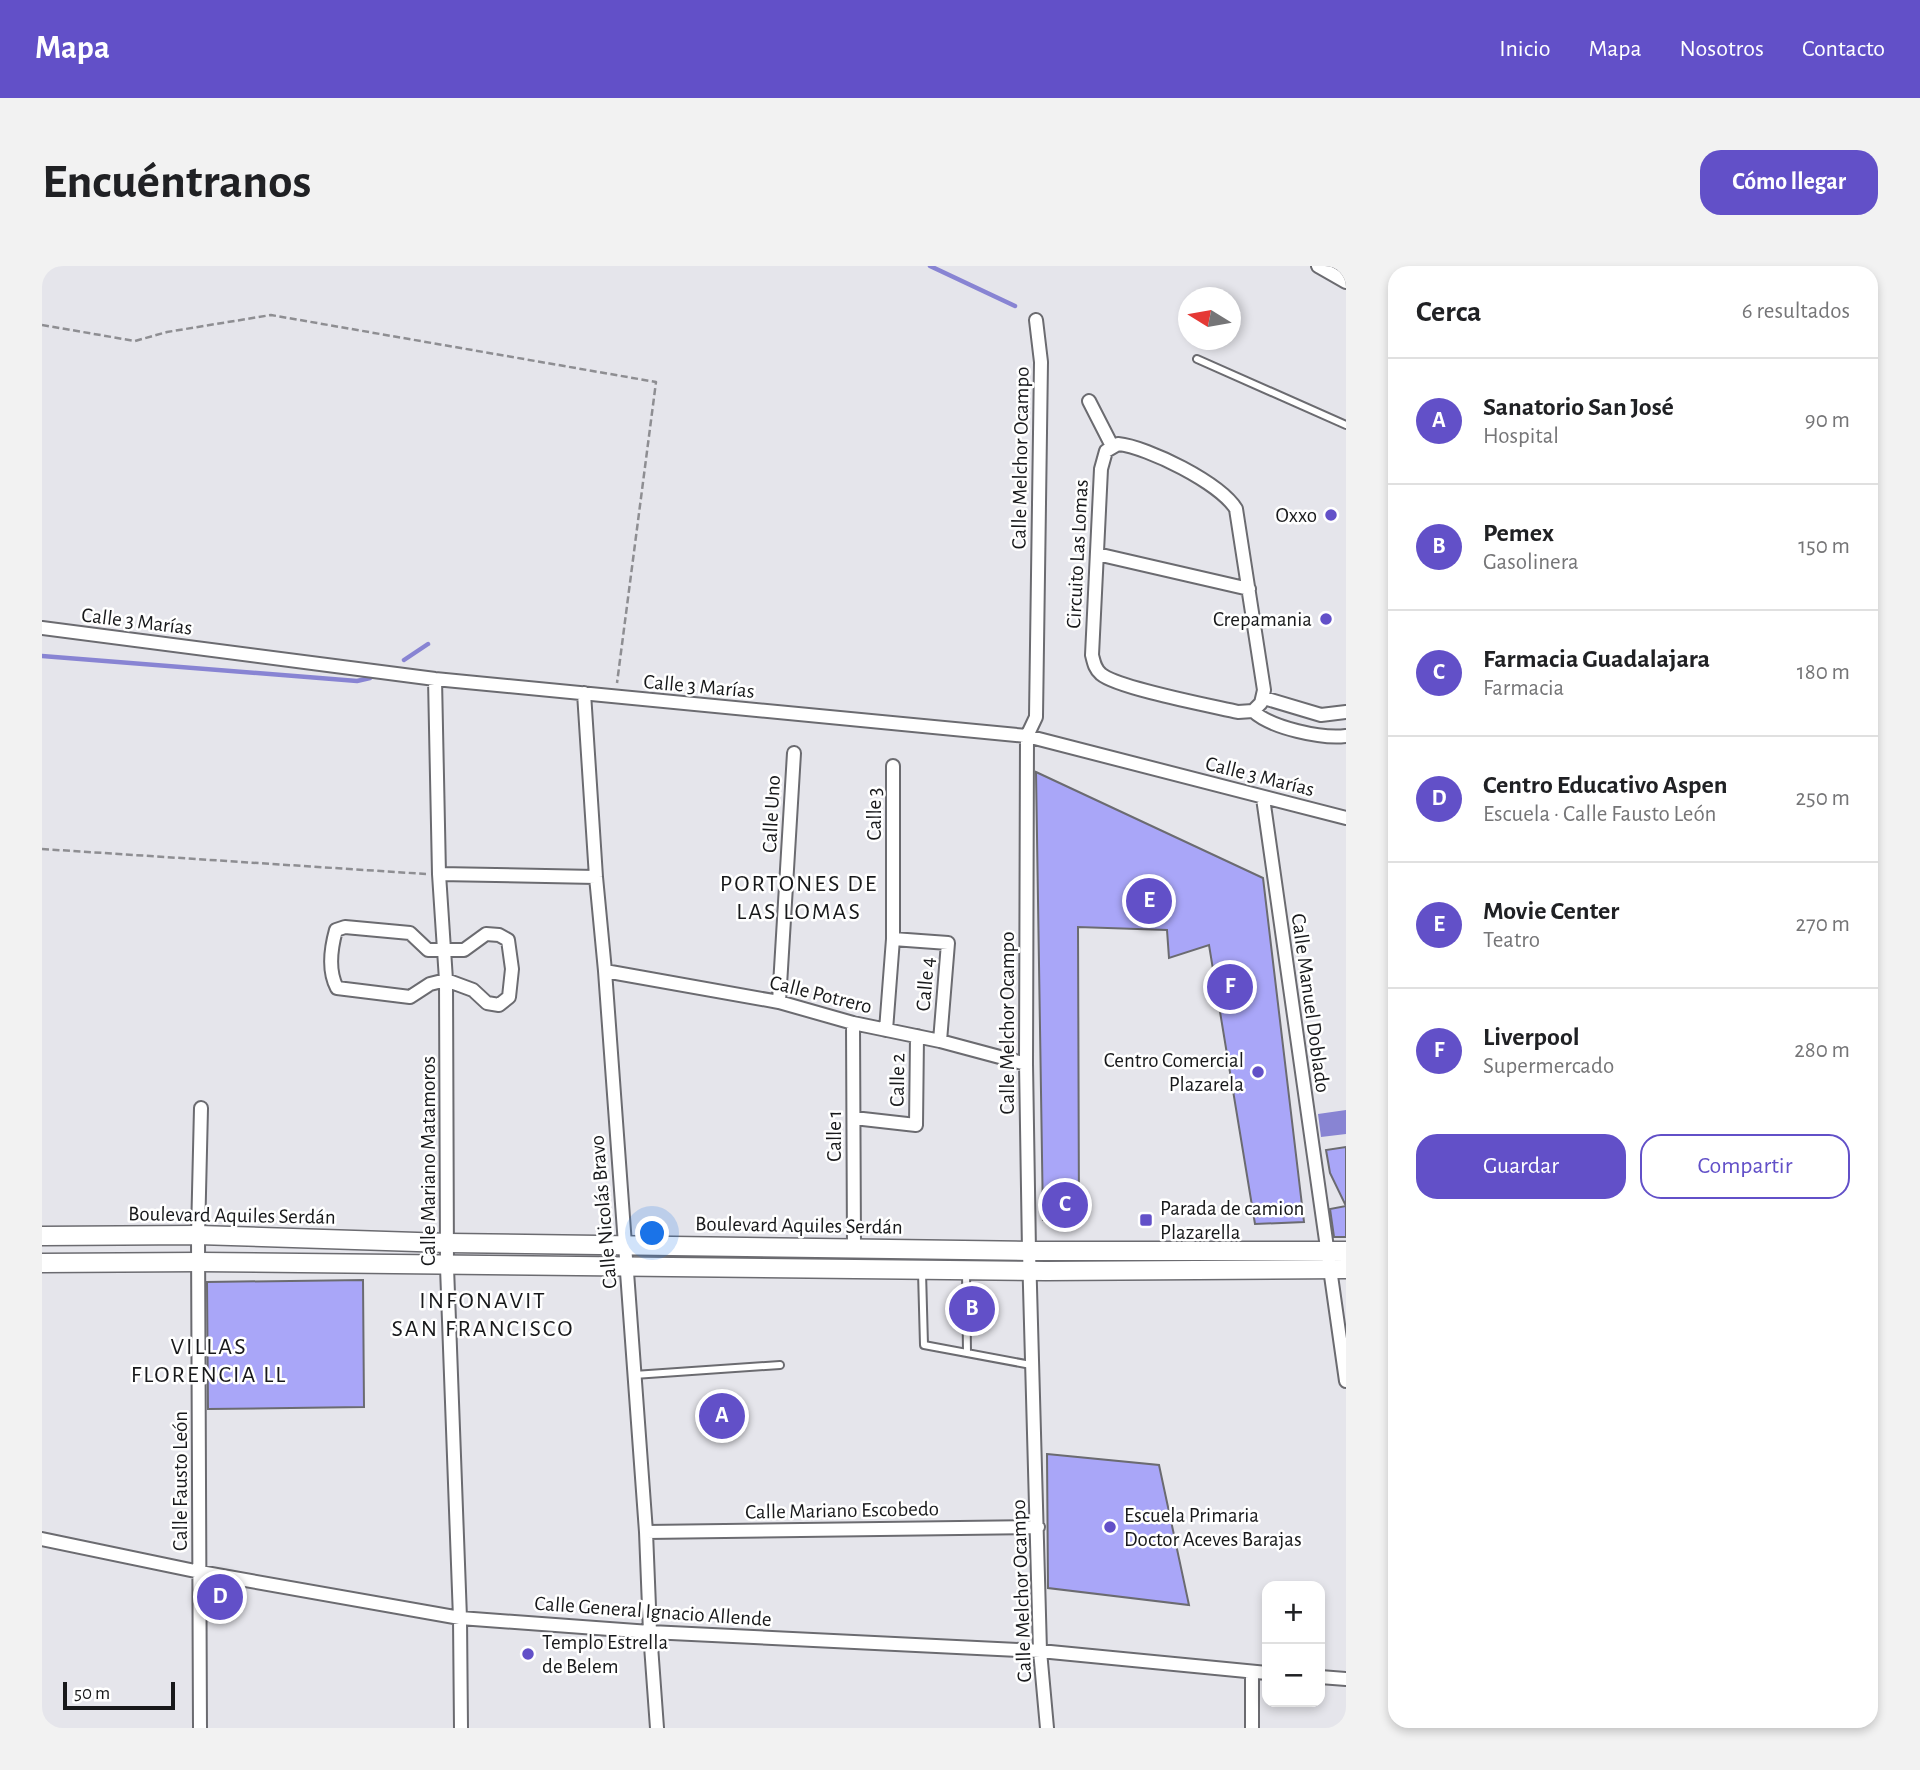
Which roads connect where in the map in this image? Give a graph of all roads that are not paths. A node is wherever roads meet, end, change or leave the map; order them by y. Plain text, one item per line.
1 (1318, 266) edge
2 (1346, 282) edge
3 (1036, 320) dead end
4 (1197, 359) dead end
5 (1089, 401) dead end
6 (1346, 425) edge
7 (1112, 446) junction
8 (1097, 554) junction
9 (1249, 589) junction
10 (42, 628) edge
11 (435, 678) junction
12 (584, 693) junction
13 (1264, 698) junction
14 (1254, 711) junction
15 (1346, 712) edge
16 (1027, 736) junction
17 (1346, 736) edge
18 (794, 753) dead end
19 (893, 766) dead end
20 (1263, 798) junction
21 (1346, 818) edge
22 (439, 874) junction
23 (596, 877) junction
24 (893, 939) junction
25 (444, 951) junction
26 (605, 971) junction
27 (446, 981) junction
28 (779, 1002) junction
29 (853, 1023) junction
30 (886, 1030) junction
31 (917, 1036) junction
32 (940, 1041) junction
33 (1026, 1064) junction
34 (201, 1108) dead end
35 (854, 1118) junction
36 (198, 1235) junction
37 (42, 1236) edge
38 (447, 1243) junction
39 (623, 1246) junction
40 (854, 1248) junction
41 (1028, 1251) junction
42 (1346, 1251) edge
43 (199, 1262) junction
44 (42, 1263) edge
45 (1334, 1263) edge
46 (447, 1267) junction
47 (627, 1267) junction
48 (922, 1269) junction
49 (966, 1269) junction
50 (1030, 1270) junction
51 (967, 1353) junction
52 (780, 1365) dead end
53 (1033, 1365) junction
54 (634, 1375) junction
55 (1346, 1381) edge
56 (1038, 1527) junction
57 (646, 1532) junction
58 (42, 1539) edge
59 (200, 1572) junction
60 (460, 1618) junction
61 (650, 1632) junction
62 (1040, 1651) junction
63 (1252, 1672) junction
64 (1262, 1673) edge
65 (1325, 1677) edge
66 (1346, 1679) edge
67 (200, 1728) edge
68 (461, 1728) edge
69 (657, 1728) edge
70 (1047, 1728) edge
71 (1252, 1728) edge

1 - 2 street
3 - 16 street, Calle Melchor Ocampo
4 - 6 lane
5 - 7 street
7 - 8 street, Circuito Las Lomas
7 - 9 street
8 - 9 street
8 - 14 street, Circuito Las Lomas
9 - 13 street
10 - 11 street, Calle 3 Marías
11 - 12 street, Calle 3 Marías
11 - 22 street, Calle Mariano Matamoros
12 - 16 street, Calle 3 Marías
12 - 23 street, Calle Nicolás Bravo
13 - 14 street
13 - 15 street
14 - 17 street, Circuito Las Lomas
16 - 20 street, Calle 3 Marías
16 - 33 street, Calle Melchor Ocampo
18 - 28 street, Calle Uno
19 - 24 street, Calle 3
20 - 21 street, Calle 3 Marías
20 - 45 street, Calle Manuel Doblado
22 - 23 street
22 - 25 street, Calle Mariano Matamoros
23 - 26 street, Calle Nicolás Bravo
24 - 30 street, Calle 3
24 - 32 street, Calle 4
25 - 27 street, Calle Mariano Matamoros
25 - 27 street
25 - 27 street
26 - 28 street, Calle Potrero
26 - 39 street, Calle Nicolás Bravo
27 - 38 street, Calle Mariano Matamoros
28 - 29 street, Calle Potrero
29 - 30 street, Calle Potrero
29 - 35 street, Calle 1
30 - 31 street, Calle Potrero
31 - 32 street, Calle Potrero
31 - 35 street, Calle 2
32 - 33 street, Calle Potrero
33 - 41 street, Calle Melchor Ocampo
34 - 36 street, Calle Fausto León
35 - 40 street, Calle 1
36 - 37 street, Boulevard Aquiles Serdán
36 - 38 street, Boulevard Aquiles Serdán
36 - 43 street, Calle Fausto León
38 - 39 street, Boulevard Aquiles Serdán
38 - 46 street, Calle Mariano Matamoros
39 - 40 street, Boulevard Aquiles Serdán
39 - 47 street, Calle Nicolás Bravo
40 - 41 street, Boulevard Aquiles Serdán
41 - 45 street, Boulevard Aquiles Serdán
41 - 50 street, Calle Melchor Ocampo
42 - 45 street, Boulevard Aquiles Serdán
43 - 44 street, Boulevard Aquiles Serdán
43 - 46 street, Boulevard Aquiles Serdán
43 - 59 street, Calle Fausto León
45 - 50 street, Boulevard Aquiles Serdán
45 - 55 street, Calle Manuel Doblado
46 - 47 street, Boulevard Aquiles Serdán
46 - 60 street, Calle Mariano Matamoros
47 - 48 street, Boulevard Aquiles Serdán
47 - 54 street, Calle Nicolás Bravo
48 - 49 street, Boulevard Aquiles Serdán
48 - 51 lane
49 - 50 street, Boulevard Aquiles Serdán
49 - 51 lane
50 - 53 street, Calle Melchor Ocampo
51 - 53 lane
52 - 54 lane
53 - 56 street, Calle Melchor Ocampo
54 - 57 street, Calle Nicolás Bravo
56 - 57 street, Calle Mariano Escobedo
56 - 62 street, Calle Melchor Ocampo
57 - 61 street, Calle Nicolás Bravo
58 - 59 street, Calle General Ignacio Allende
59 - 60 street, Calle General Ignacio Allende
59 - 67 street, Calle Fausto León
60 - 61 street, Calle General Ignacio Allende
60 - 68 street, Calle Mariano Matamoros
61 - 62 street, Calle General Ignacio Allende
61 - 69 street, Calle Nicolás Bravo
62 - 63 street, Calle General Ignacio Allende
62 - 70 street, Calle Melchor Ocampo
63 - 64 street, Calle General Ignacio Allende
63 - 71 street
65 - 66 street

